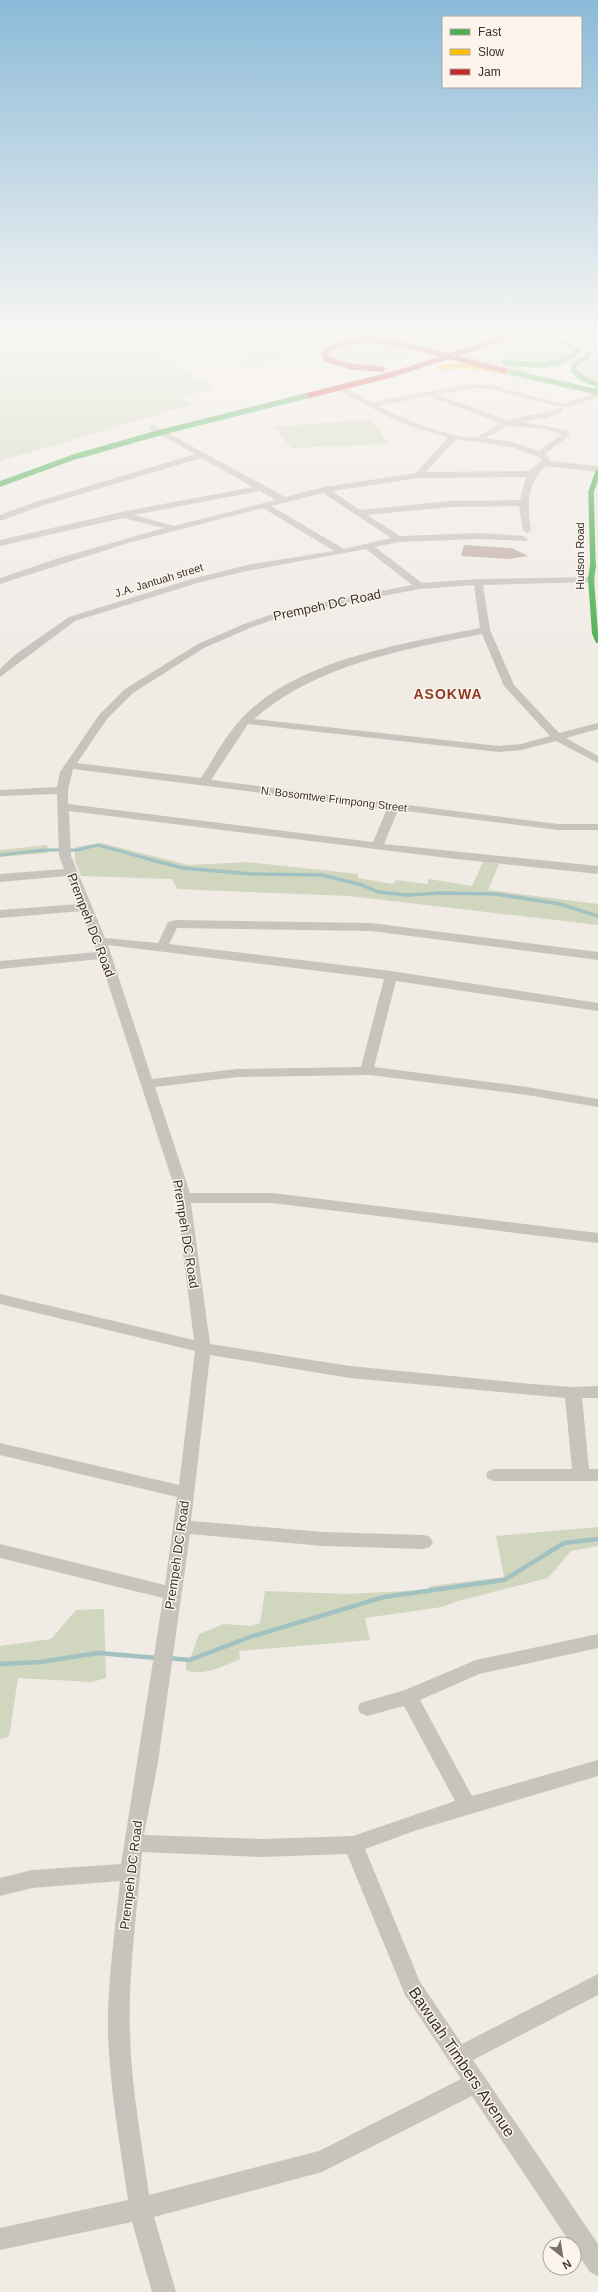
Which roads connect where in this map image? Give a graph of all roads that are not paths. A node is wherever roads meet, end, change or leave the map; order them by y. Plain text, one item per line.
1 (114, 439) edge
2 (138, 439) edge
3 (173, 439) edge
4 (451, 439) edge
5 (478, 439) edge
6 (563, 439) edge
7 (540, 454) junction
8 (201, 455) junction
9 (544, 462) junction
10 (598, 471) edge
11 (0, 474) edge
12 (531, 474) junction
13 (419, 475) junction
14 (0, 484) edge
15 (261, 488) junction
16 (324, 490) junction
17 (283, 500) junction
18 (524, 503) junction
19 (263, 505) junction
20 (359, 513) junction
21 (123, 515) junction
22 (0, 518) edge
23 (173, 529) junction
24 (527, 530) dead end
25 (398, 539) junction
26 (523, 539) dead end
27 (0, 543) edge
28 (369, 547) junction
29 (343, 552) junction
30 (595, 568) edge
31 (591, 579) junction
32 (0, 581) edge
33 (478, 582) junction
34 (420, 586) junction
35 (485, 630) junction
36 (598, 640) edge
37 (0, 674) edge
38 (246, 721) junction
39 (598, 726) edge
40 (558, 738) junction
41 (598, 760) edge
42 (70, 765) junction
43 (203, 783) junction
44 (62, 790) junction
45 (0, 793) edge
46 (394, 806) junction
47 (63, 807) junction
48 (598, 827) edge
49 (377, 846) junction
50 (598, 870) edge
51 (70, 872) junction
52 (0, 878) edge
53 (86, 907) junction
54 (0, 914) edge
55 (100, 941) junction
56 (162, 947) junction
57 (104, 955) junction
58 (598, 956) edge
59 (0, 964) edge
60 (391, 975) junction
61 (598, 1007) edge
62 (370, 1071) junction
63 (147, 1084) junction
64 (598, 1103) edge
65 (182, 1198) junction
66 (598, 1238) edge
67 (0, 1299) edge
68 (203, 1348) junction
69 (598, 1392) edge
70 (573, 1393) junction
71 (0, 1449) edge
72 (494, 1475) dead end
73 (581, 1475) junction
74 (598, 1475) edge
75 (186, 1493) junction
76 (182, 1526) junction
77 (424, 1542) dead end
78 (0, 1551) edge
79 (171, 1593) junction
80 (598, 1641) edge
81 (409, 1697) junction
82 (367, 1708) dead end
83 (598, 1768) edge
84 (467, 1806) junction
85 (133, 1844) junction
86 (353, 1845) junction
87 (129, 1872) junction
88 (0, 1887) edge
89 (598, 1984) edge
90 (458, 2057) junction
91 (476, 2083) junction
92 (140, 2209) junction
93 (0, 2239) edge
94 (598, 2264) edge
95 (164, 2292) edge

1 - 11 main road
2 - 14 main road
3 - 8 street
4 - 13 street
5 - 7 street
6 - 7 street
7 - 9 street
8 - 15 street
8 - 22 street
9 - 10 street
9 - 12 street
10 - 30 main road, Hudson Road
12 - 13 street
12 - 18 street
13 - 16 street
15 - 17 street
15 - 21 street
16 - 17 street
16 - 20 street
17 - 19 street
18 - 20 street
18 - 24 street
19 - 23 street
19 - 29 street
20 - 25 street
21 - 23 street
21 - 27 street
23 - 32 street
25 - 26 street, J.A. Jantuah street
25 - 28 street, J.A. Jantuah street
28 - 29 street, J.A. Jantuah street
28 - 34 street
29 - 37 street, J.A. Jantuah street
30 - 31 main road, Hudson Road
31 - 33 street, Prempeh DC Road
31 - 36 main road, Hudson Road
33 - 34 street, Prempeh DC Road
33 - 35 street
34 - 42 street, Prempeh DC Road
35 - 38 street
35 - 40 street
38 - 40 street
38 - 43 street
39 - 40 street
40 - 41 street
42 - 43 street, N. Bosomtwe Frimpong Street
42 - 44 street, Prempeh DC Road
43 - 46 street, N. Bosomtwe Frimpong Street
44 - 45 street
44 - 47 street, Prempeh DC Road
46 - 48 street, N. Bosomtwe Frimpong Street
46 - 49 street
47 - 49 street
47 - 51 street, Prempeh DC Road
49 - 50 street
51 - 52 street
51 - 53 street, Prempeh DC Road
53 - 54 street
53 - 55 street, Prempeh DC Road
55 - 56 street
55 - 57 street, Prempeh DC Road
56 - 58 street
56 - 60 street
57 - 59 street
57 - 63 street, Prempeh DC Road
60 - 61 street
60 - 62 street
62 - 63 street
62 - 64 street
63 - 65 street, Prempeh DC Road
65 - 66 street
65 - 68 street, Prempeh DC Road
67 - 68 street
68 - 70 street
68 - 75 street, Prempeh DC Road
69 - 70 street
70 - 73 street
71 - 75 street
72 - 73 street
73 - 74 street
75 - 76 street, Prempeh DC Road
76 - 77 street
76 - 79 street, Prempeh DC Road
78 - 79 street
79 - 85 street, Prempeh DC Road
80 - 81 street
81 - 82 street
81 - 84 street
83 - 84 street
84 - 86 street
85 - 86 street
85 - 87 street, Prempeh DC Road
86 - 90 street, Bawuah Timbers Avenue
87 - 88 street
87 - 92 street, Prempeh DC Road
89 - 90 street
90 - 91 street, Bawuah Timbers Avenue
91 - 92 street
91 - 94 street, Bawuah Timbers Avenue
92 - 93 street
92 - 95 street, Prempeh DC Road

